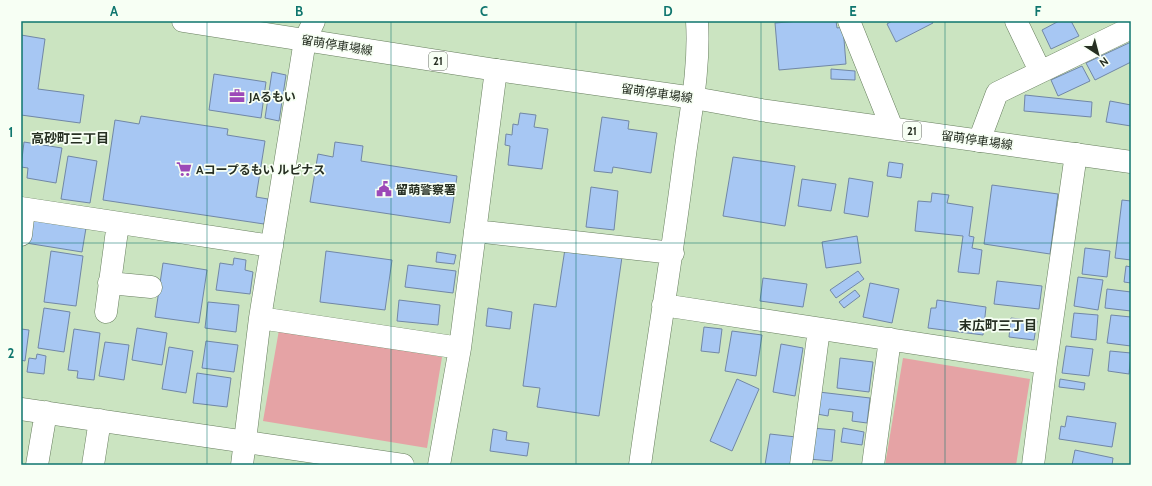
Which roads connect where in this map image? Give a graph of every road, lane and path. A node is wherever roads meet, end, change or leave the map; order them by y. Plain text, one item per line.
1 (183, 21) edge
2 (697, 21) edge
3 (849, 21) edge
4 (1016, 21) edge
5 (1131, 28) edge
6 (310, 30) edge
7 (496, 70) junction
8 (1040, 71) junction
9 (694, 98) junction
10 (892, 128) junction
11 (979, 141) junction
12 (1076, 154) junction
13 (1131, 162) edge
14 (23, 209) edge
15 (118, 223) junction
16 (475, 231) junction
17 (21, 235) edge
18 (272, 246) junction
19 (672, 253) junction
20 (109, 283) junction
21 (151, 287) dead end
22 (663, 305) junction
23 (106, 312) dead end
24 (260, 318) junction
25 (818, 329) junction
26 (890, 340) junction
27 (460, 348) junction
28 (1046, 363) junction
29 (21, 409) edge
30 (46, 412) junction
31 (100, 420) junction
32 (246, 441) junction
33 (37, 465) edge
34 (93, 465) edge
35 (242, 465) edge
36 (403, 465) edge
37 (439, 465) edge
38 (640, 465) edge
39 (801, 465) edge
40 (873, 465) edge
41 (1033, 465) edge

1 - 6 street, 留萌停車場線 / 21
2 - 9 street
3 - 10 street
4 - 8 street
5 - 8 street
6 - 7 street, 留萌停車場線 / 21
6 - 18 street
7 - 9 street, 留萌停車場線 / 21
7 - 16 street
8 - 11 street
9 - 10 street, 留萌停車場線 / 21
9 - 19 street
10 - 11 street, 留萌停車場線 / 21
11 - 12 street, 留萌停車場線 / 21
12 - 13 street, 留萌停車場線 / 21
12 - 28 street
14 - 15 street
14 - 17 street
15 - 18 street
15 - 20 street
16 - 19 street
16 - 27 street
18 - 24 street
19 - 22 street
20 - 21 street
20 - 23 street
22 - 25 street
22 - 38 street
24 - 27 street
24 - 32 street
25 - 26 street
25 - 39 street
26 - 28 street
26 - 40 street
27 - 37 street
28 - 41 street
29 - 30 street
30 - 31 street
30 - 33 street
31 - 32 street
31 - 34 street
32 - 35 street
32 - 36 street

